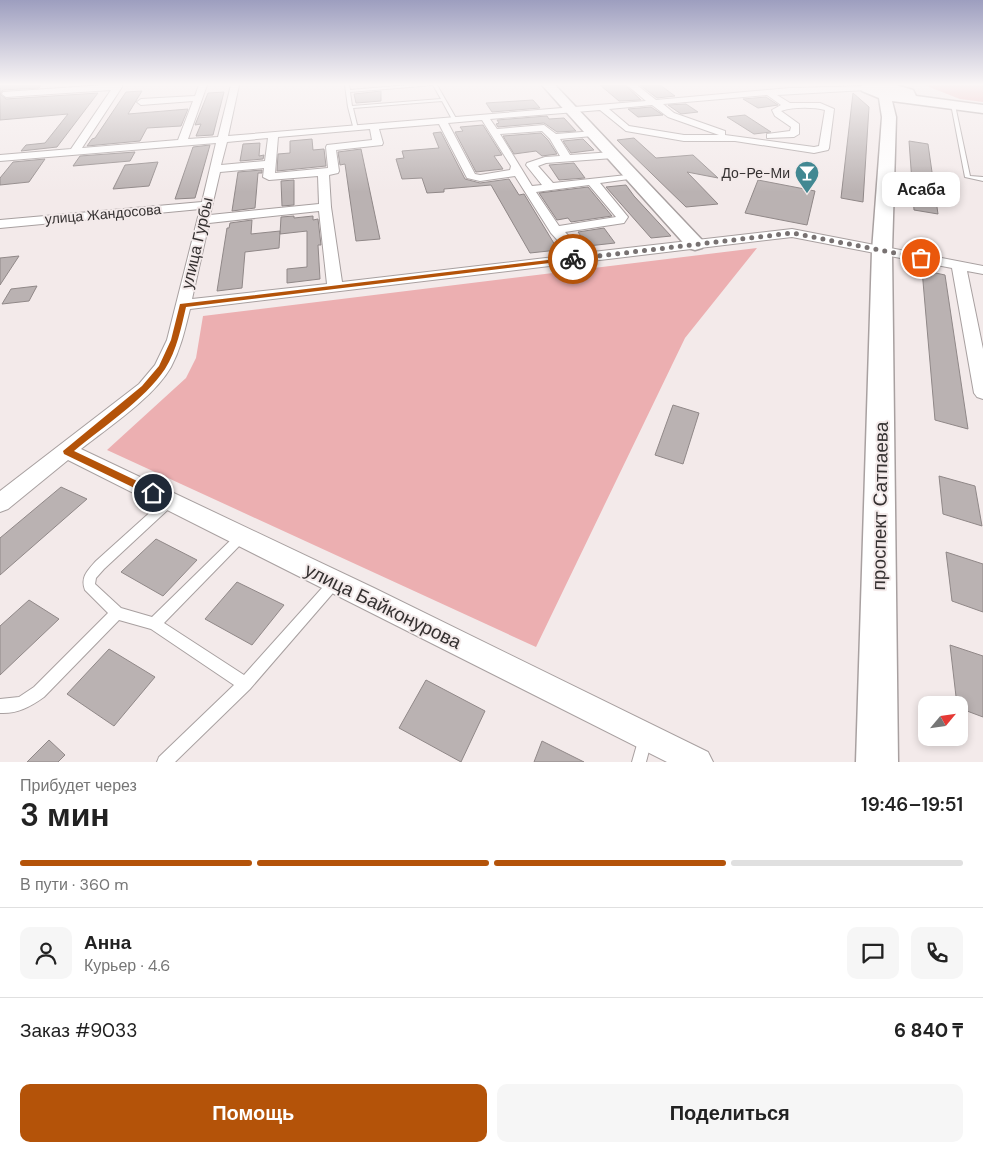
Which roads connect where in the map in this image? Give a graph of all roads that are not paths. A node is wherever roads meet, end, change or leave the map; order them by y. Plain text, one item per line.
1 (95, 121) edge
2 (190, 121) edge
3 (227, 121) edge
4 (354, 121) edge
5 (442, 121) junction
6 (448, 121) edge
7 (487, 121) edge
8 (581, 121) edge
9 (617, 121) edge
10 (686, 121) edge
11 (788, 121) edge
12 (828, 121) edge
13 (889, 121) edge
14 (956, 121) edge
15 (374, 127) junction
16 (356, 128) junction
17 (494, 132) junction
18 (592, 133) junction
19 (273, 135) junction
20 (554, 137) junction
21 (735, 138) junction
22 (223, 140) junction
23 (182, 143) junction
24 (75, 151) junction
25 (613, 155) junction
26 (0, 158) edge
27 (566, 158) junction
28 (270, 164) junction
29 (215, 169) junction
30 (517, 170) junction
31 (323, 172) junction
32 (632, 176) junction
33 (983, 179) edge
34 (592, 182) junction
35 (551, 188) junction
36 (528, 190) junction
37 (206, 205) junction
38 (325, 207) junction
39 (203, 220) junction
40 (0, 224) edge
41 (556, 230) junction
42 (695, 244) junction
43 (882, 251) junction
44 (581, 258) junction
45 (959, 266) junction
46 (983, 270) edge
47 (335, 287) junction
48 (183, 306) junction
49 (983, 393) edge
50 (67, 451) junction
51 (170, 501) junction
52 (0, 503) edge
53 (242, 536) junction
54 (335, 582) junction
55 (117, 613) junction
56 (154, 624) junction
57 (245, 684) junction
58 (0, 706) edge
59 (646, 736) junction
60 (164, 762) edge
61 (639, 762) edge
62 (698, 762) edge
63 (877, 762) edge

1 - 24 street
2 - 23 street
3 - 22 street, улица Гурбы
4 - 16 lane
5 - 6 street
5 - 15 street
5 - 30 street
7 - 17 street
8 - 18 street
9 - 21 street
10 - 21 street
11 - 21 street
12 - 21 street
13 - 43 street, проспект Сатпаева
14 - 33 lane
15 - 16 street
15 - 31 street
16 - 19 street
17 - 20 street
17 - 30 street
18 - 20 street
18 - 25 street
19 - 22 street
19 - 28 street
20 - 27 street
22 - 23 street
22 - 29 street, улица Гурбы
23 - 24 street
24 - 26 street
25 - 27 street
25 - 32 street
27 - 35 street
28 - 29 street
28 - 31 street
29 - 37 street, улица Гурбы
30 - 36 street
31 - 38 street
32 - 34 street
32 - 42 street
34 - 35 street
34 - 41 street
35 - 36 street
36 - 41 street
37 - 39 street, улица Гурбы
37 - 40 street, улица Жандосова
38 - 39 street
38 - 47 street
39 - 48 street, улица Гурбы
41 - 44 street
42 - 43 street
42 - 44 street
43 - 45 street
43 - 63 street, проспект Сатпаева
44 - 47 street
45 - 46 street
45 - 49 street
47 - 48 street
48 - 50 street, улица Гурбы
50 - 51 street, улица Байконурова
50 - 52 street, улица Гурбы
51 - 53 street, улица Байконурова
51 - 55 lane
53 - 54 street, улица Байконурова
53 - 56 lane
54 - 57 lane
54 - 59 street, улица Байконурова
55 - 56 lane
55 - 58 lane
56 - 57 lane
57 - 60 lane
59 - 61 lane
59 - 62 street, улица Байконурова

